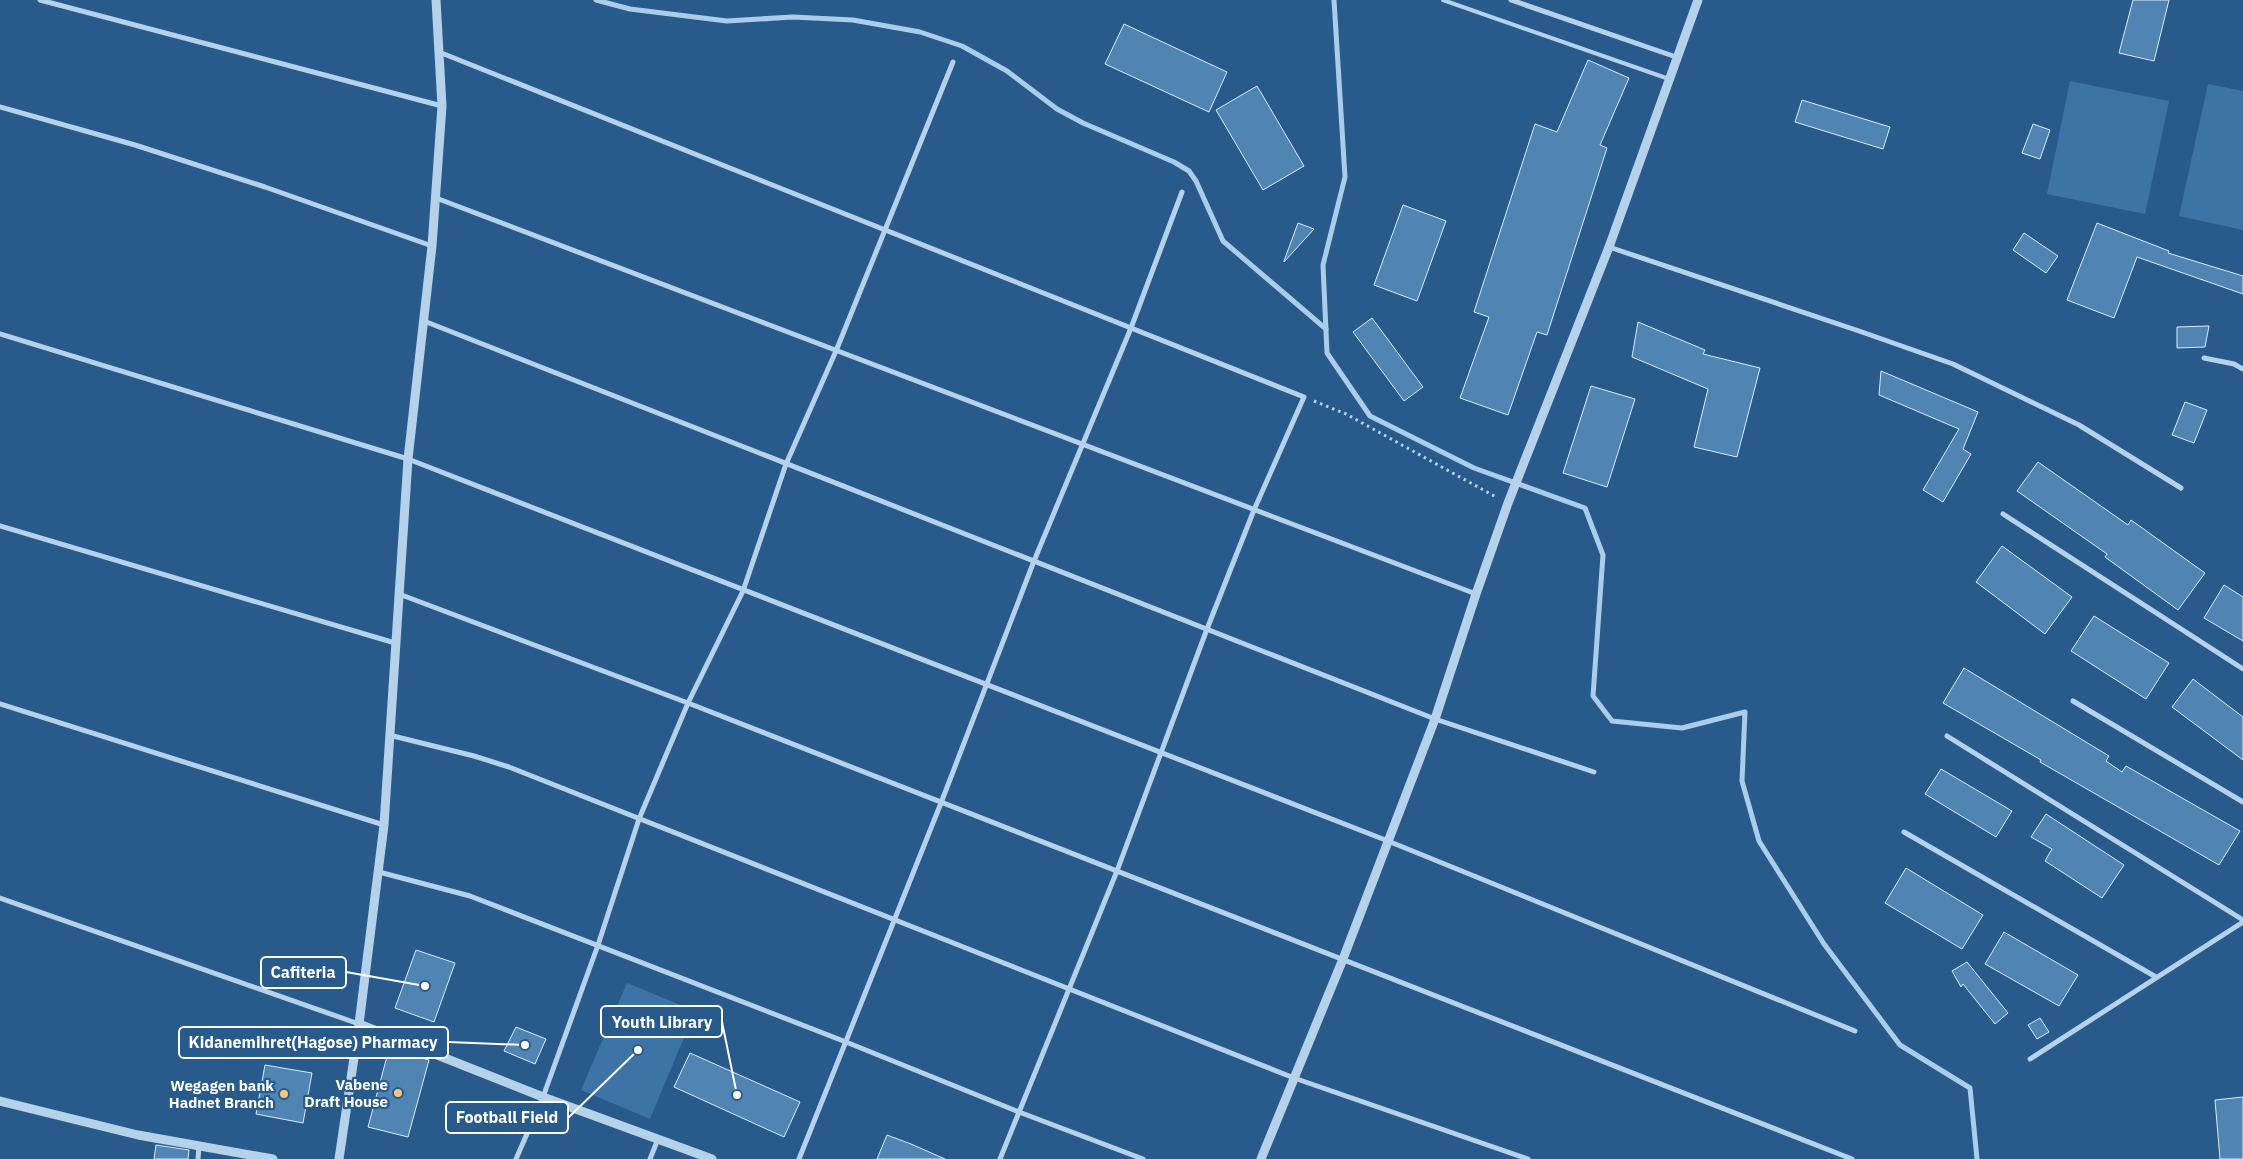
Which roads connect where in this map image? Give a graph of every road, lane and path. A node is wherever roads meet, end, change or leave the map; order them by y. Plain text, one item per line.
1 (40, 0) edge
2 (436, 0) edge
3 (1443, 0) edge
4 (1511, 0) edge
5 (1698, 0) edge
6 (439, 52) junction
7 (1676, 57) junction
8 (953, 62) dead end
9 (1668, 79) junction
10 (442, 106) junction
11 (0, 107) edge
12 (1182, 192) dead end
13 (436, 198) junction
14 (884, 229) junction
15 (432, 246) junction
16 (1609, 247) junction
17 (424, 321) junction
18 (1131, 328) junction
19 (0, 334) edge
20 (836, 351) junction
21 (2204, 358) dead end
22 (2243, 369) edge
23 (1304, 397) junction
24 (1082, 444) junction
25 (408, 459) junction
26 (786, 464) junction
27 (2181, 488) dead end
28 (1510, 499) junction
29 (1254, 510) junction
30 (2002, 514) dead end
31 (0, 526) edge
32 (1034, 562) junction
33 (743, 591) junction
34 (399, 594) junction
35 (1476, 594) junction
36 (1207, 629) junction
37 (395, 643) junction
38 (2243, 669) edge
39 (986, 684) junction
40 (2073, 701) dead end
41 (688, 703) junction
42 (0, 704) edge
43 (1435, 719) junction
44 (389, 735) junction
45 (1947, 736) dead end
46 (1161, 753) junction
47 (1594, 772) dead end
48 (2243, 802) edge
49 (941, 803) junction
50 (639, 819) junction
51 (384, 825) junction
52 (1904, 832) dead end
53 (1388, 841) junction
54 (1117, 871) junction
55 (379, 872) junction
56 (0, 898) edge
57 (894, 920) junction
58 (2243, 921) edge
59 (598, 945) junction
60 (1343, 959) junction
61 (2156, 977) junction
62 (1068, 989) junction
63 (360, 1024) junction
64 (1855, 1031) dead end
65 (846, 1042) junction
66 (2030, 1059) dead end
67 (1294, 1078) junction
68 (543, 1097) junction
69 (0, 1101) edge
70 (1019, 1112) junction
71 (658, 1140) junction
72 (199, 1146) junction
73 (198, 1159) edge
74 (272, 1159) edge
75 (339, 1159) edge
76 (516, 1159) edge
77 (650, 1159) edge
78 (712, 1159) edge
79 (800, 1159) edge
80 (1000, 1159) edge
81 (1143, 1159) edge
82 (1261, 1159) edge
83 (1528, 1159) edge
84 (1852, 1159) edge

1 - 10 street
2 - 6 street
3 - 9 lane
4 - 7 street
5 - 7 street
6 - 10 street
6 - 14 street
7 - 9 street
8 - 14 street
9 - 16 street
10 - 13 street
11 - 15 street
12 - 18 street
13 - 15 street
13 - 20 street
14 - 18 street
14 - 20 street
15 - 17 street
16 - 27 street
16 - 28 street
17 - 25 street
17 - 26 street
18 - 23 street
18 - 24 street
19 - 25 street
20 - 24 street
20 - 26 street
21 - 22 street
23 - 28 path
23 - 29 street
24 - 29 street
24 - 32 street
25 - 33 street
25 - 34 street
26 - 32 street
26 - 33 street
28 - 35 street
29 - 35 street
29 - 36 street
30 - 38 street
31 - 37 street
32 - 36 street
32 - 39 street
33 - 39 street
33 - 41 street
34 - 37 street
34 - 41 street
35 - 43 street
36 - 43 street
36 - 46 street
37 - 44 street
39 - 46 street
39 - 49 street
40 - 48 street
41 - 49 street
41 - 50 street
42 - 51 street
43 - 47 street
43 - 53 street
44 - 50 street
44 - 51 street
45 - 58 street
46 - 53 street
46 - 54 street
49 - 54 street
49 - 57 street
50 - 57 street
50 - 59 street
51 - 55 street
52 - 61 street
53 - 60 street
53 - 64 street
54 - 60 street
54 - 62 street
55 - 59 street
55 - 63 street
56 - 63 street
57 - 62 street
57 - 65 street
58 - 61 street
59 - 65 street
59 - 68 street
60 - 67 street
60 - 84 street
61 - 66 street
62 - 67 street
62 - 70 street
63 - 68 street
63 - 75 street
65 - 70 street
65 - 79 street
67 - 82 street
67 - 83 street
68 - 71 street
68 - 76 street
69 - 72 street
70 - 80 street
70 - 81 street
71 - 77 street
71 - 78 street
72 - 73 street
72 - 74 street

